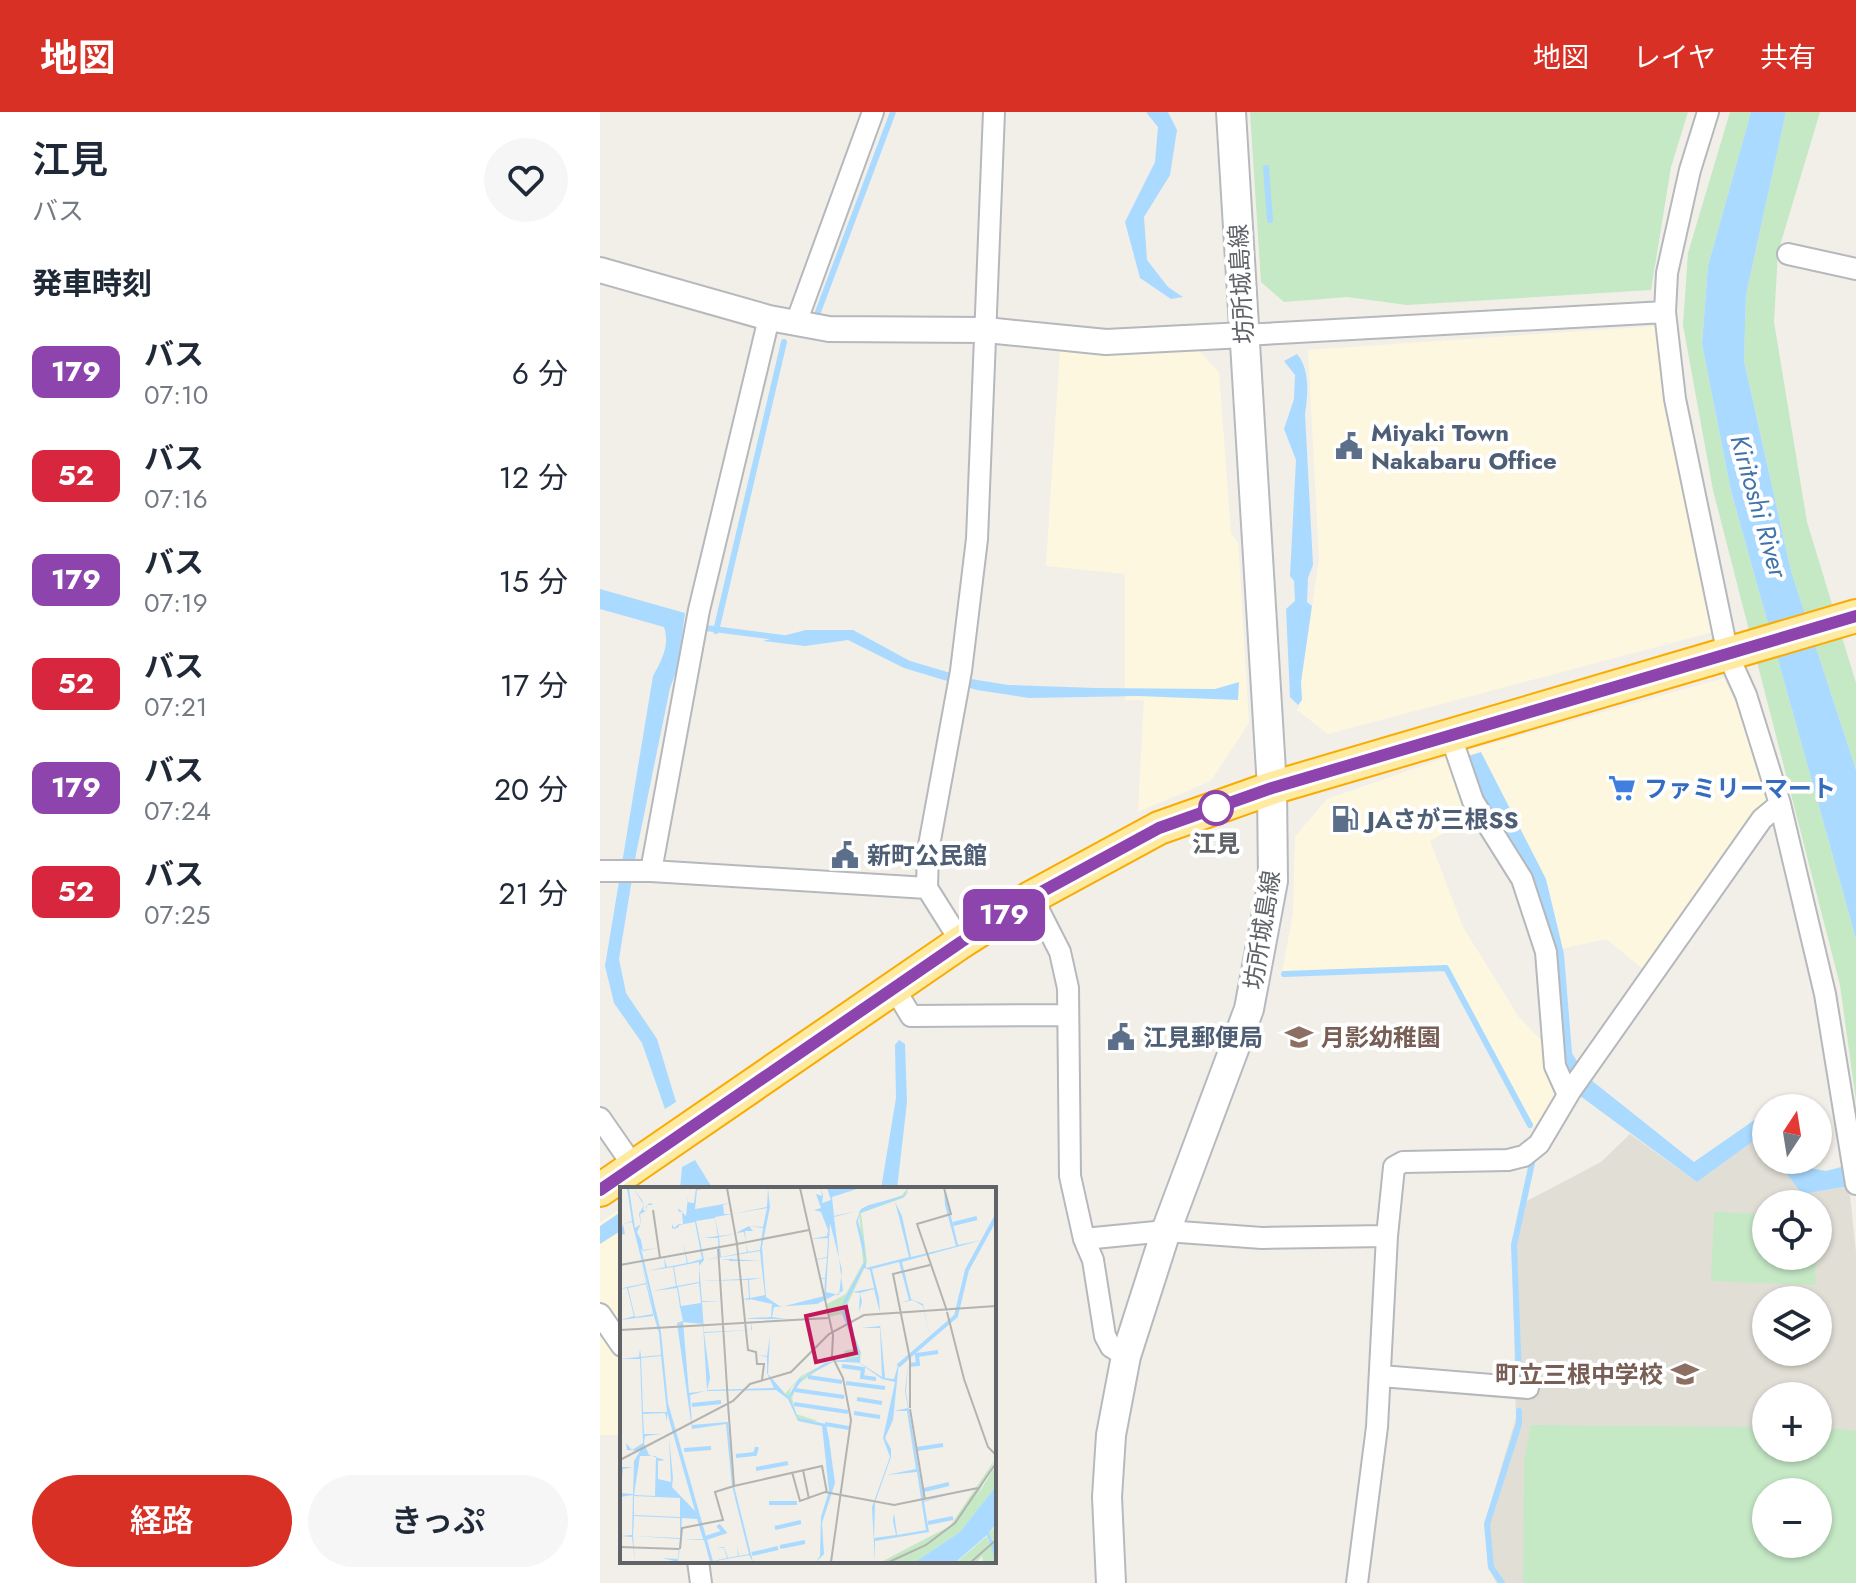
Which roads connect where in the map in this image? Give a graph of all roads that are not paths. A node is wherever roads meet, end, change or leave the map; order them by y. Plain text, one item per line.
1 (873, 112) edge
2 (994, 112) edge
3 (1231, 112) edge
4 (1708, 112) edge
5 (1788, 254) dead end
6 (1856, 269) edge
7 (600, 270) edge
8 (1665, 312) junction
9 (769, 318) junction
10 (796, 323) junction
11 (986, 330) junction
12 (1244, 335) junction
13 (1856, 616) edge
14 (1734, 653) junction
15 (1450, 734) junction
16 (1272, 788) junction
17 (1780, 804) junction
18 (626, 871) edge
19 (927, 888) junction
20 (1032, 897) junction
21 (961, 942) junction
22 (894, 988) junction
23 (1068, 1015) junction
24 (1569, 1092) junction
25 (600, 1118) edge
26 (1851, 1118) edge
27 (634, 1167) junction
28 (1856, 1184) edge
29 (600, 1190) edge
30 (1166, 1231) junction
31 (1387, 1236) junction
32 (1084, 1239) junction
33 (600, 1314) edge
34 (620, 1343) edge
35 (1126, 1356) junction
36 (1381, 1376) junction
37 (1528, 1388) dead end
38 (698, 1563) edge
39 (701, 1583) edge
40 (1111, 1583) edge
41 (1357, 1583) edge

1 - 10 street
2 - 11 street
3 - 12 main road, 坊所城島線
4 - 8 street
5 - 6 street
7 - 9 street
8 - 12 street
8 - 14 street
9 - 10 street
9 - 18 street
10 - 11 street
11 - 12 street
11 - 19 street
12 - 16 main road, 坊所城島線
13 - 14 highway
14 - 15 highway
14 - 17 street
15 - 16 highway
15 - 24 street
16 - 20 highway
16 - 30 main road, 坊所城島線
17 - 24 street
17 - 26 street
18 - 19 street
19 - 21 street
20 - 21 highway
20 - 23 street
21 - 22 highway
22 - 23 street
22 - 27 highway
23 - 32 street
24 - 31 street
25 - 27 street
26 - 28 street
27 - 29 highway
30 - 31 street
30 - 32 street
30 - 35 main road, 坊所城島線
31 - 36 street
32 - 35 street
33 - 34 street
35 - 40 main road, 坊所城島線
36 - 37 street
36 - 41 street
38 - 39 street

